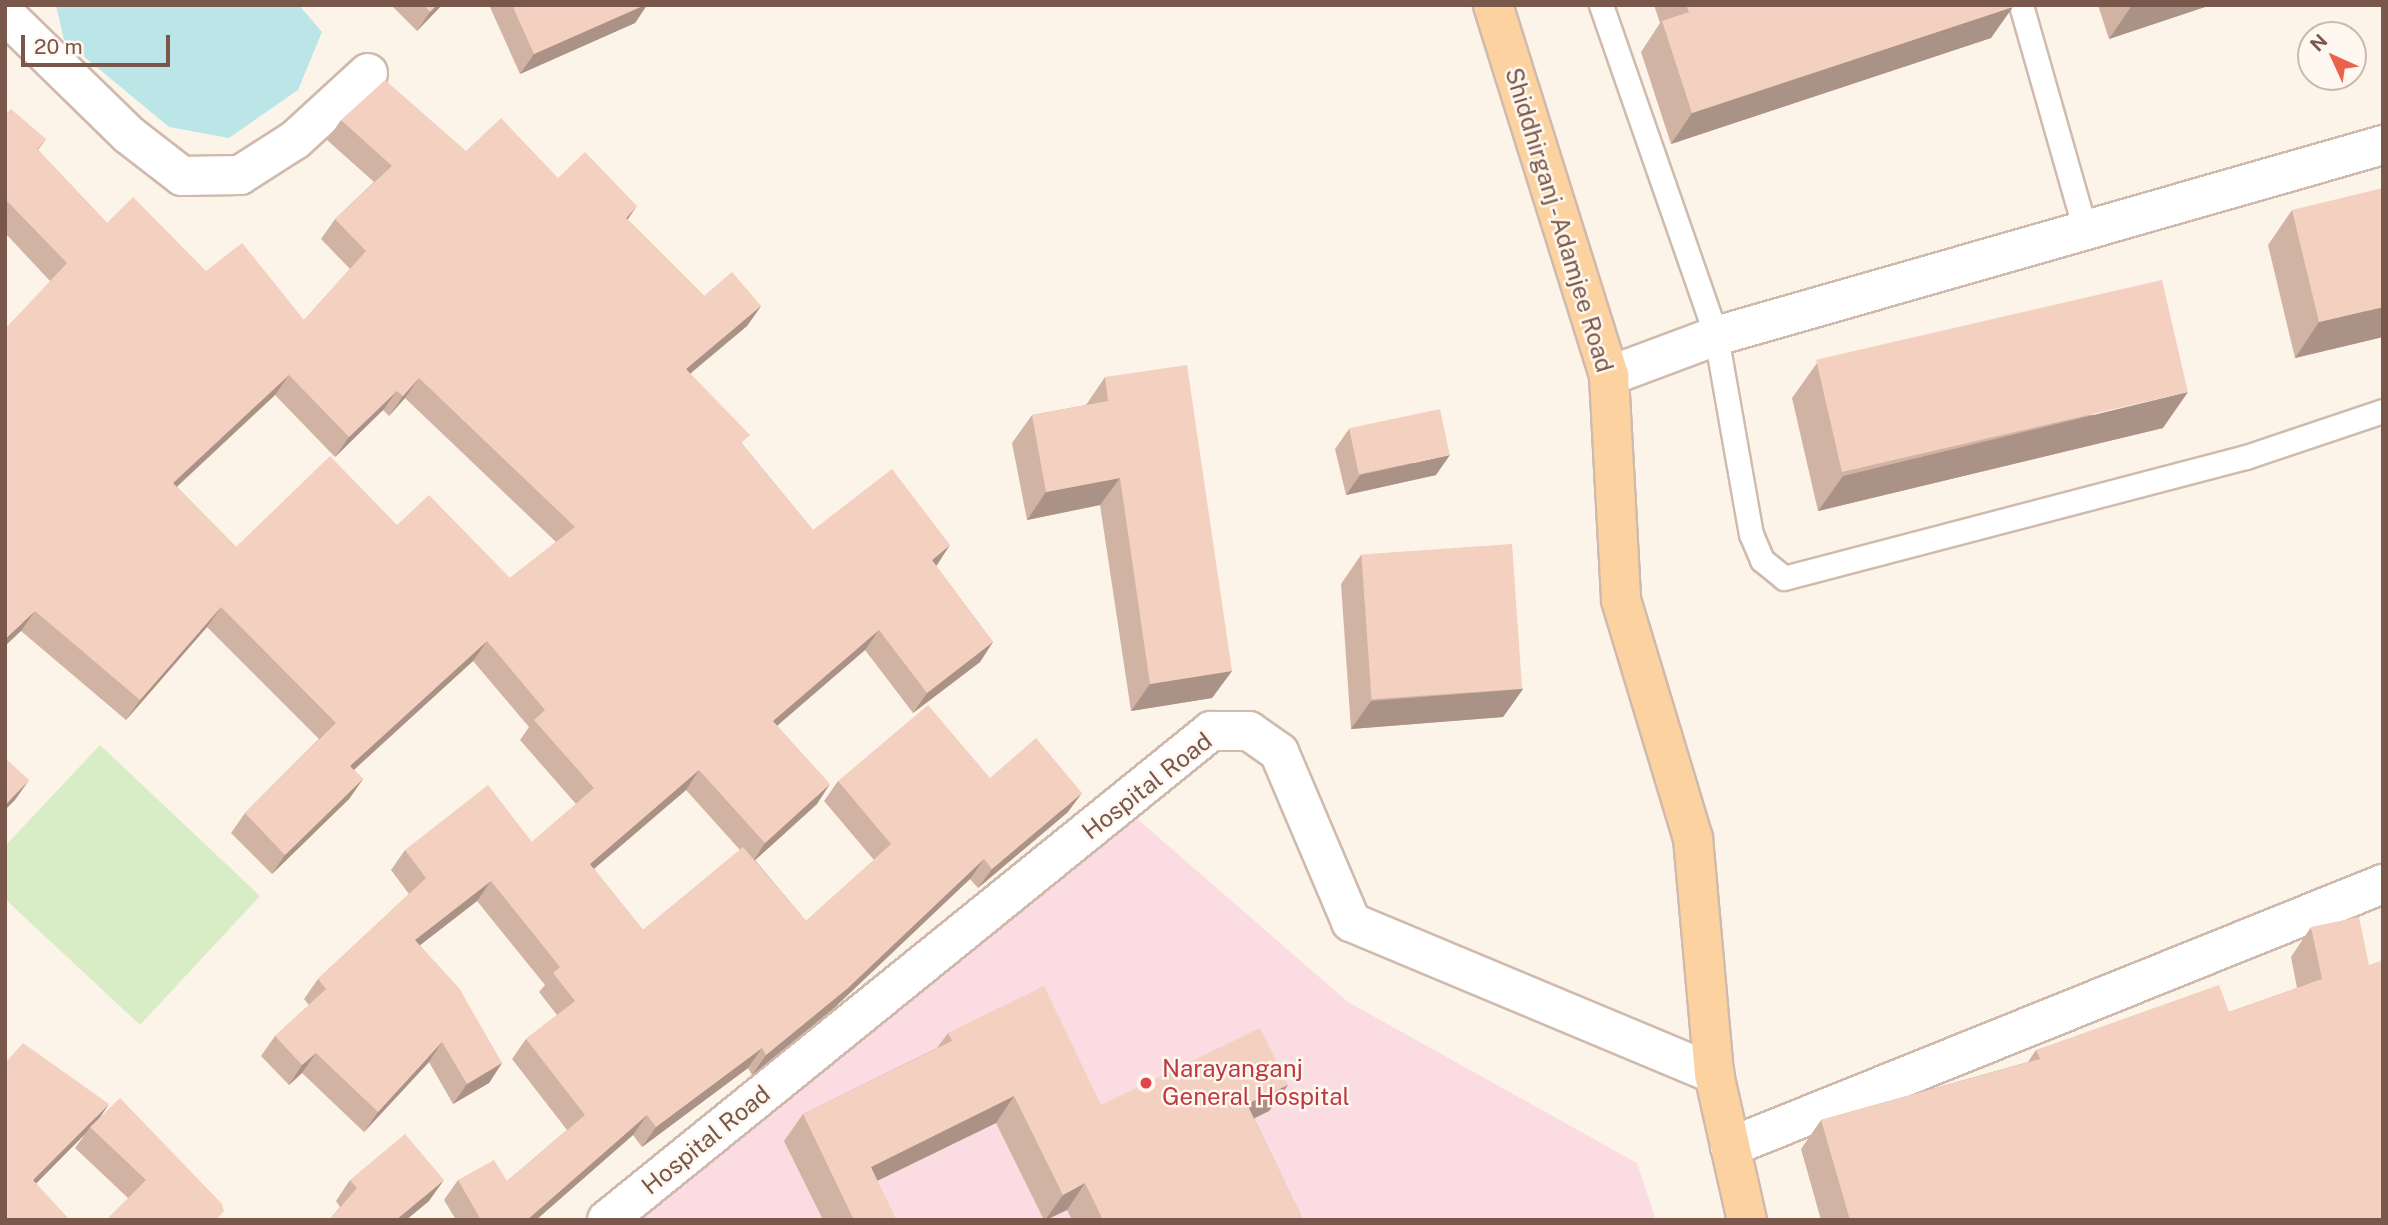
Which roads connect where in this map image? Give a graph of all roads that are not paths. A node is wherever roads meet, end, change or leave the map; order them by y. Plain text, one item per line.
1 (1493, 5) edge
2 (1601, 5) edge
3 (2021, 5) edge
4 (5, 13) edge
5 (368, 73) dead end
6 (2383, 145) edge
7 (2085, 230) junction
8 (1716, 336) junction
9 (1609, 376) junction
10 (2383, 411) edge
11 (2383, 884) edge
12 (1714, 1074) junction
13 (1730, 1147) junction
14 (607, 1220) edge
15 (1747, 1220) edge

1 - 9 main road, Shiddhirganj - Adamjee Road
2 - 8 lane
3 - 7 lane
4 - 5 street
6 - 7 street
7 - 8 street
8 - 9 street
8 - 10 lane
9 - 12 main road, Shiddhirganj - Adamjee Road
11 - 13 street
12 - 13 main road, Shiddhirganj - Adamjee Road
12 - 14 street, Hospital Road
13 - 15 main road, Shiddhirganj - Adamjee Road

